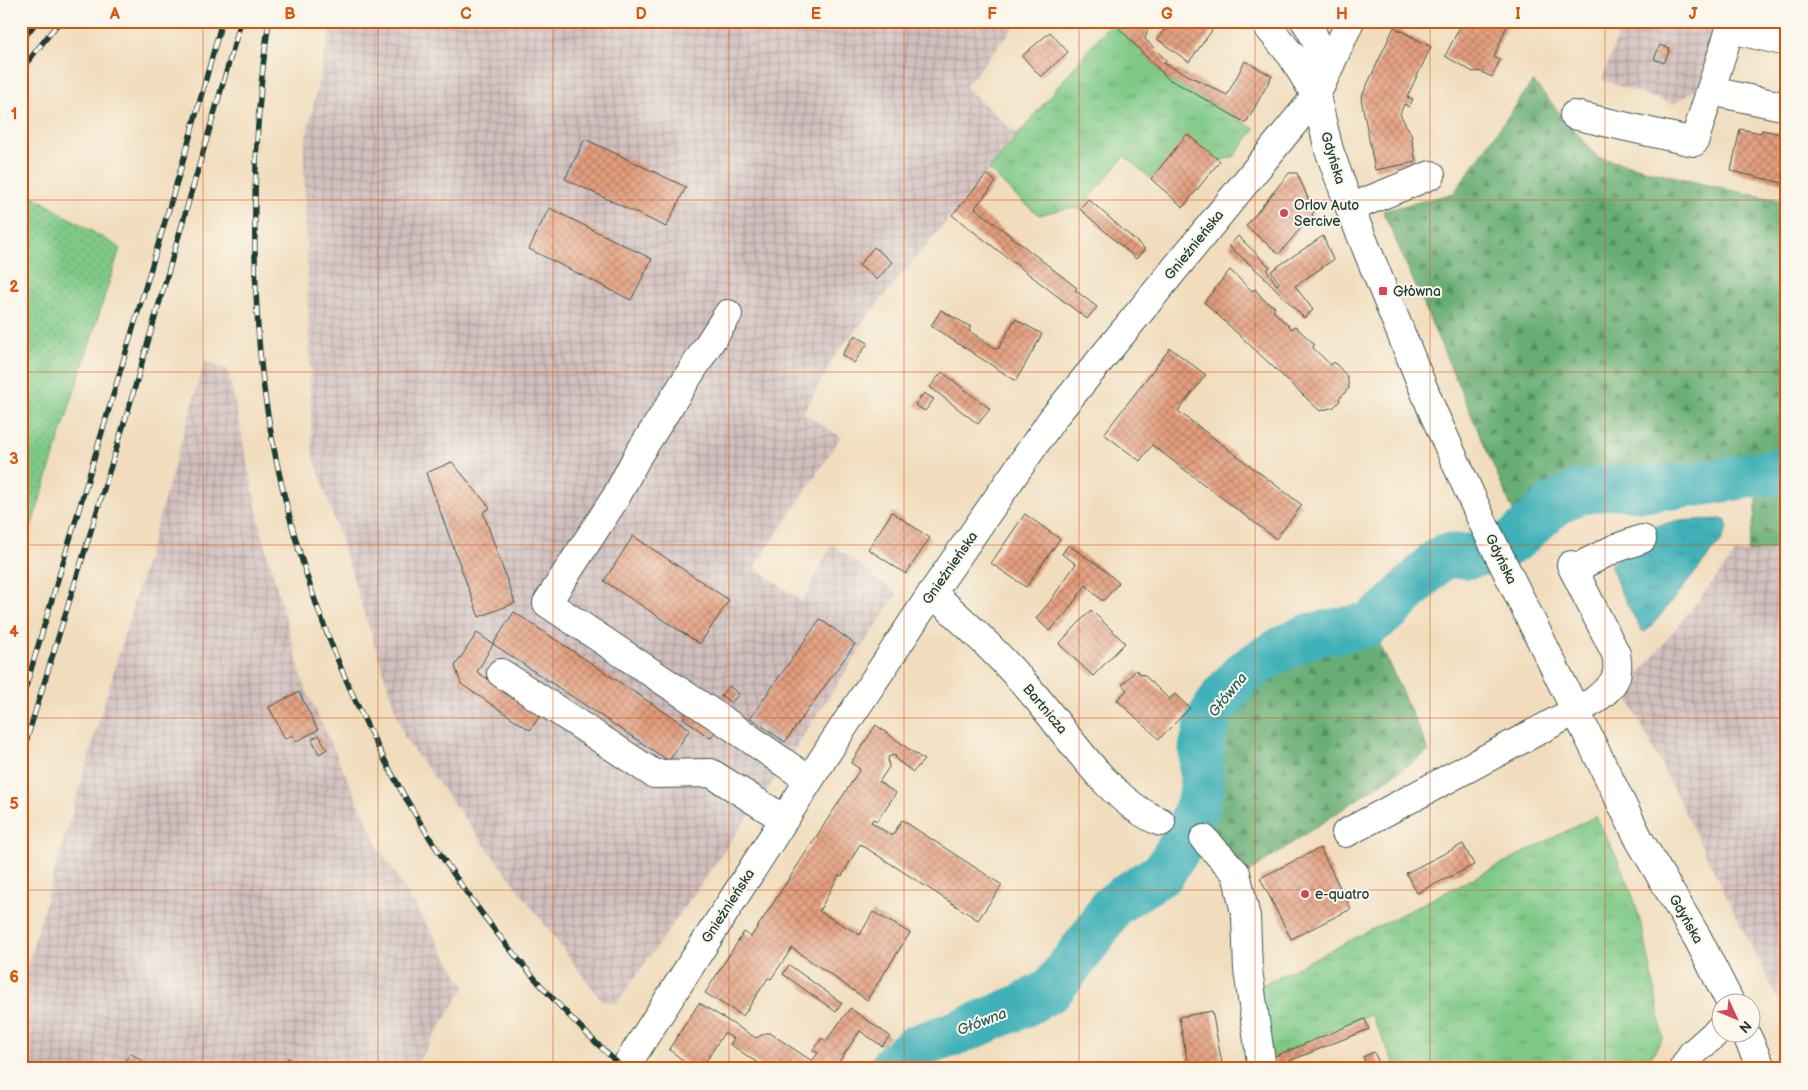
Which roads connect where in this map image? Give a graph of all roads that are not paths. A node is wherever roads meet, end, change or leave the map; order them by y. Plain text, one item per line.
1 (1263, 21) edge
2 (1305, 21) edge
3 (1350, 21) edge
4 (1730, 25) edge
5 (1787, 42) edge
6 (1711, 90) junction
7 (1316, 96) junction
8 (1787, 107) edge
9 (1574, 115) dead end
10 (1430, 175) dead end
11 (1350, 208) junction
12 (728, 314) dead end
13 (1642, 539) dead end
14 (932, 592) junction
15 (501, 673) dead end
16 (1576, 711) junction
17 (809, 780) junction
18 (784, 819) junction
19 (1161, 822) dead end
20 (1346, 833) dead end
21 (1204, 839) dead end
22 (1725, 992) edge
23 (1710, 1038) edge
24 (624, 1069) edge
25 (1262, 1069) edge
26 (1683, 1069) edge

1 - 7 street
2 - 7 street
3 - 7 street
4 - 5 street
4 - 6 street
6 - 8 street
6 - 9 street
7 - 11 street, Gdyńska
7 - 14 street, Gnieźnieńska
10 - 11 street
11 - 16 street, Gdyńska
12 - 17 street
13 - 16 street
14 - 17 street, Gnieźnieńska
14 - 19 street, Bartnicza
15 - 18 street
16 - 20 street
16 - 22 street, Gdyńska
17 - 18 street, Gnieźnieńska
18 - 24 street, Gnieźnieńska
21 - 25 street
23 - 26 street

